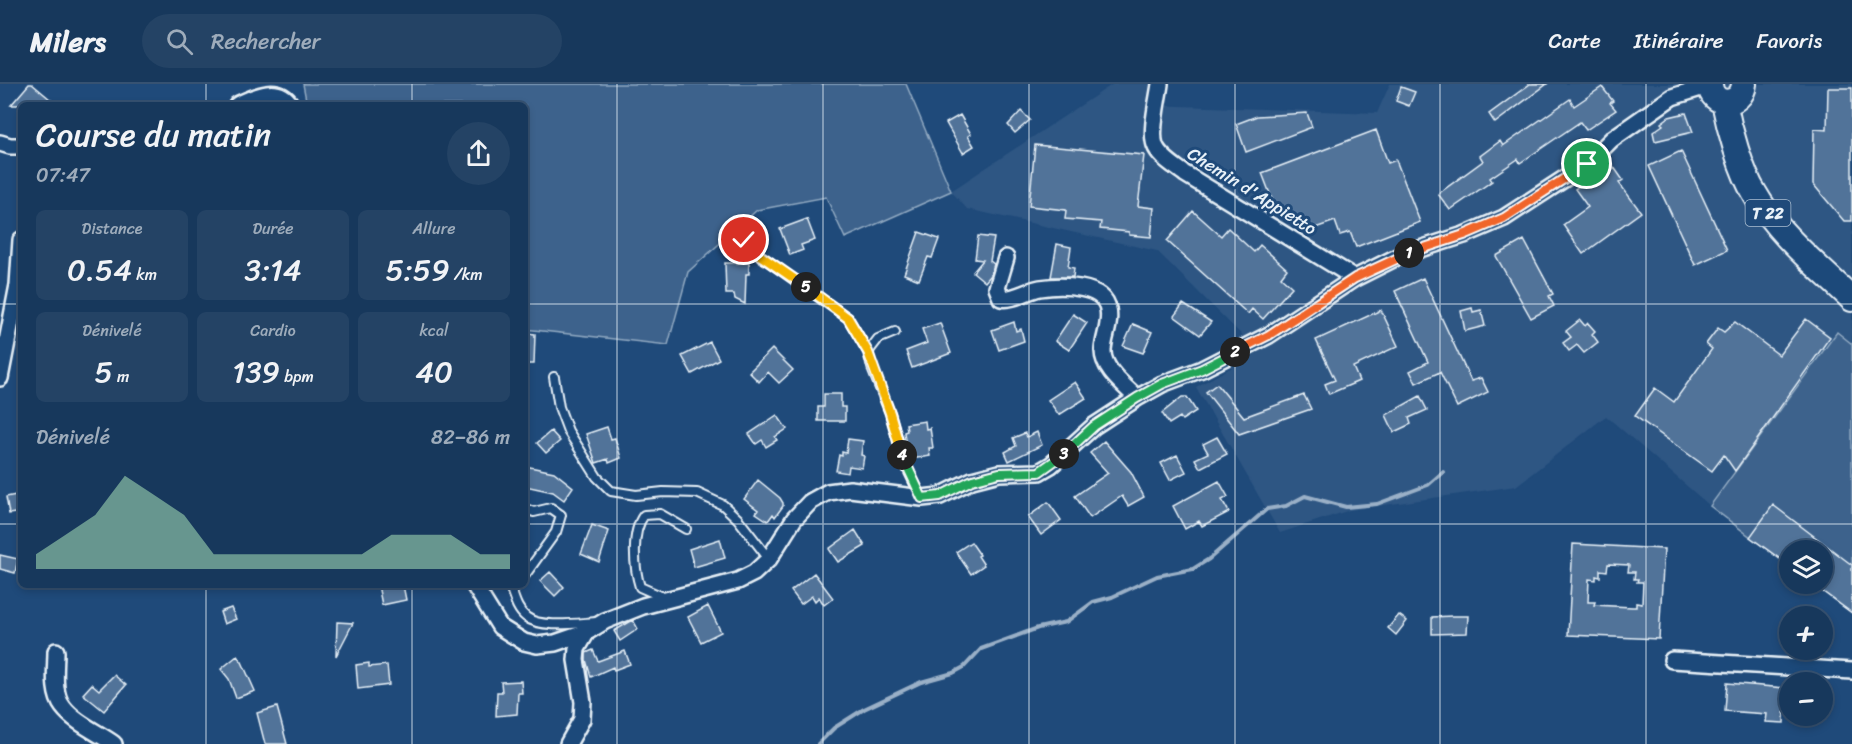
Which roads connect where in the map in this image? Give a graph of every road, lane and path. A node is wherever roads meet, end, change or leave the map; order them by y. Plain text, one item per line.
1 (1160, 84) edge
2 (1725, 91) edge
3 (243, 102) edge
4 (290, 102) edge
5 (0, 143) edge
6 (18, 146) edge
7 (744, 240) dead end
8 (1006, 258) dead end
9 (1355, 278) junction
10 (1852, 280) edge
11 (18, 285) edge
12 (1852, 299) edge
13 (895, 332) dead end
14 (868, 352) junction
15 (0, 378) edge
16 (554, 378) dead end
17 (1137, 398) junction
18 (922, 498) junction
19 (528, 510) edge
20 (686, 529) dead end
21 (769, 559) junction
22 (528, 571) edge
23 (476, 588) edge
24 (515, 588) edge
25 (669, 600) junction
26 (605, 621) junction
27 (587, 632) junction
28 (56, 651) dead end
29 (1672, 660) dead end
30 (1852, 671) edge
31 (114, 744) edge
32 (567, 744) edge

1 - 9 street, Chemin d'Appietto
2 - 9 street
2 - 10 main road, T 22
2 - 12 main road, T 22
3 - 4 street
5 - 6 street
7 - 14 lane
8 - 17 street
9 - 17 street
11 - 15 street
13 - 14 lane
14 - 18 lane
16 - 21 lane
17 - 18 street
18 - 21 street
19 - 22 lane
20 - 25 lane
21 - 25 street
23 - 27 street
24 - 26 lane
25 - 26 street
26 - 27 street
27 - 32 street
28 - 31 street
29 - 30 street

